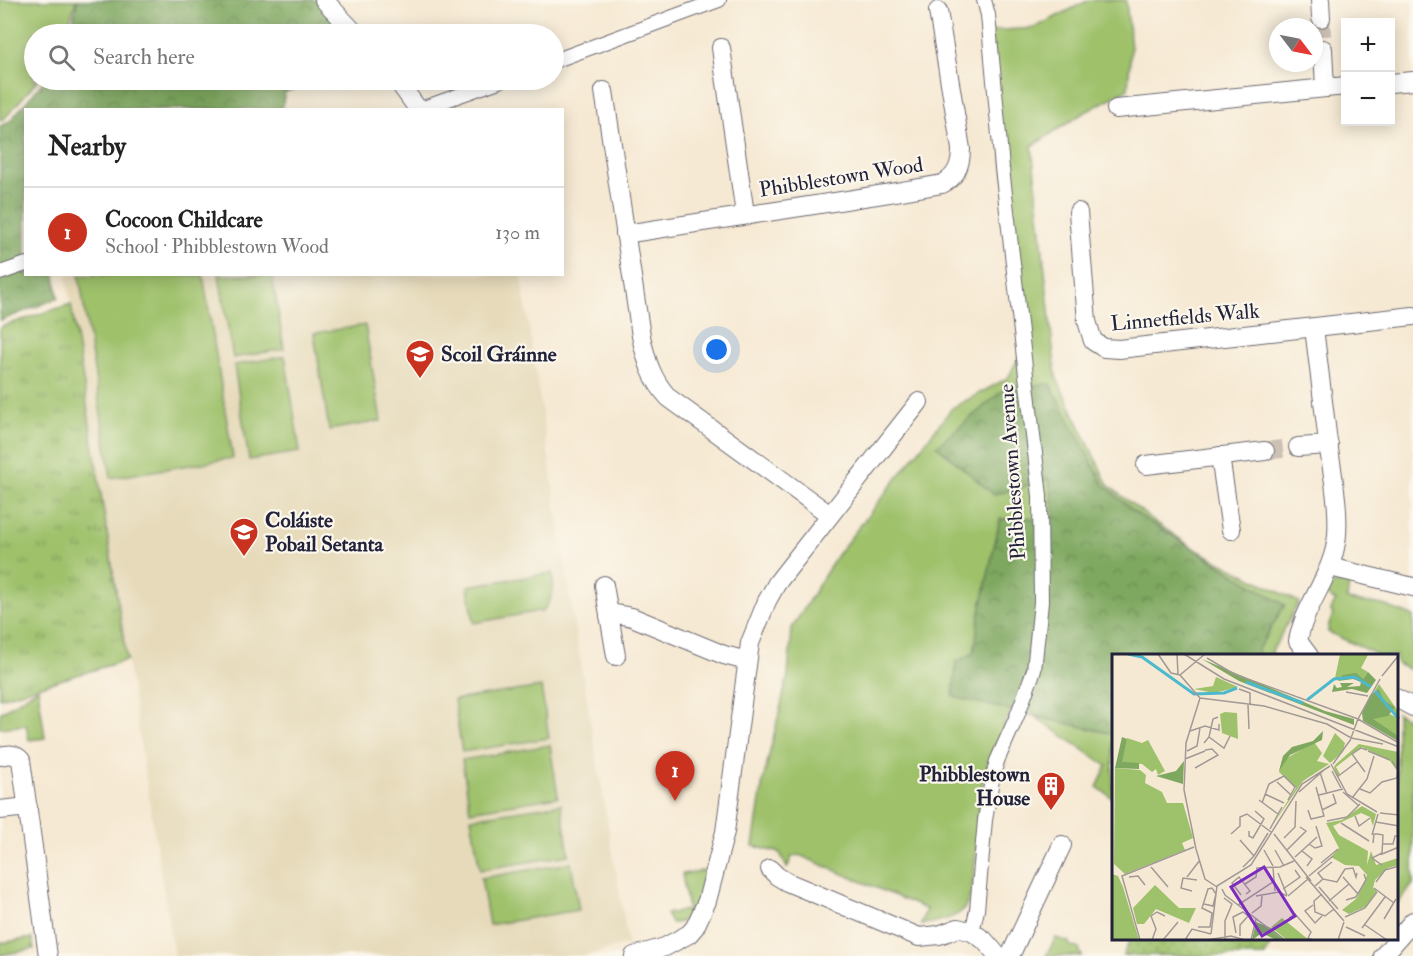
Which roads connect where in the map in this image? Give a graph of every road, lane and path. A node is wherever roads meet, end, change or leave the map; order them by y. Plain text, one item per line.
1 (719, 0) edge
2 (984, 0) edge
3 (1320, 0) edge
4 (332, 2) edge
5 (938, 11) dead end
6 (1321, 18) tunnel mouth
7 (348, 24) edge
8 (721, 48) dead end
9 (1323, 49) tunnel mouth
10 (564, 57) edge
11 (1413, 81) edge
12 (1395, 83) edge
13 (1341, 86) edge
14 (1325, 88) junction
15 (404, 90) edge
16 (473, 90) edge
17 (604, 91) dead end
18 (417, 108) edge
19 (421, 108) edge
20 (1116, 109) dead end
21 (1078, 212) dead end
22 (745, 214) junction
23 (626, 234) junction
24 (24, 265) edge
25 (0, 273) edge
26 (1413, 316) edge
27 (1314, 328) junction
28 (919, 402) dead end
29 (1329, 445) junction
30 (1298, 447) tunnel mouth
31 (1265, 451) tunnel mouth
32 (1220, 456) junction
33 (1146, 465) dead end
34 (830, 515) junction
35 (1231, 530) dead end
36 (1330, 567) junction
37 (604, 585) dead end
38 (1413, 587) edge
39 (609, 616) junction
40 (1308, 654) edge
41 (616, 656) dead end
42 (747, 661) junction
43 (1398, 699) edge
44 (1413, 707) edge
45 (0, 756) edge
46 (28, 807) junction
47 (0, 810) edge
48 (1062, 845) dead end
49 (770, 869) dead end
50 (1413, 921) edge
51 (972, 932) junction
52 (1398, 938) edge
53 (1396, 941) edge
54 (48, 956) edge
55 (634, 956) edge
56 (998, 956) edge
57 (1011, 956) edge
58 (1383, 956) edge

1 - 10 street
2 - 51 street, Phibblestown Avenue
3 - 6 street
4 - 7 street
5 - 22 street, Phibblestown Wood
8 - 22 street, Phibblestown Wood
9 - 14 street
11 - 12 street
13 - 14 street
14 - 20 street
15 - 18 street
16 - 19 street
17 - 23 street
21 - 27 street, Linnetfields Walk
22 - 23 street, Phibblestown Wood
23 - 34 street
24 - 25 street
26 - 27 street, Linnetfields Walk
27 - 29 street
28 - 34 street
29 - 30 street
29 - 36 street
31 - 32 street
32 - 33 street
32 - 35 street
34 - 42 street
36 - 38 street
36 - 40 street
37 - 39 street
39 - 41 street
39 - 42 street
42 - 55 street
43 - 44 street
45 - 46 street
46 - 47 street
46 - 54 street
48 - 57 street
49 - 51 street
50 - 52 street
51 - 56 street
53 - 58 street

